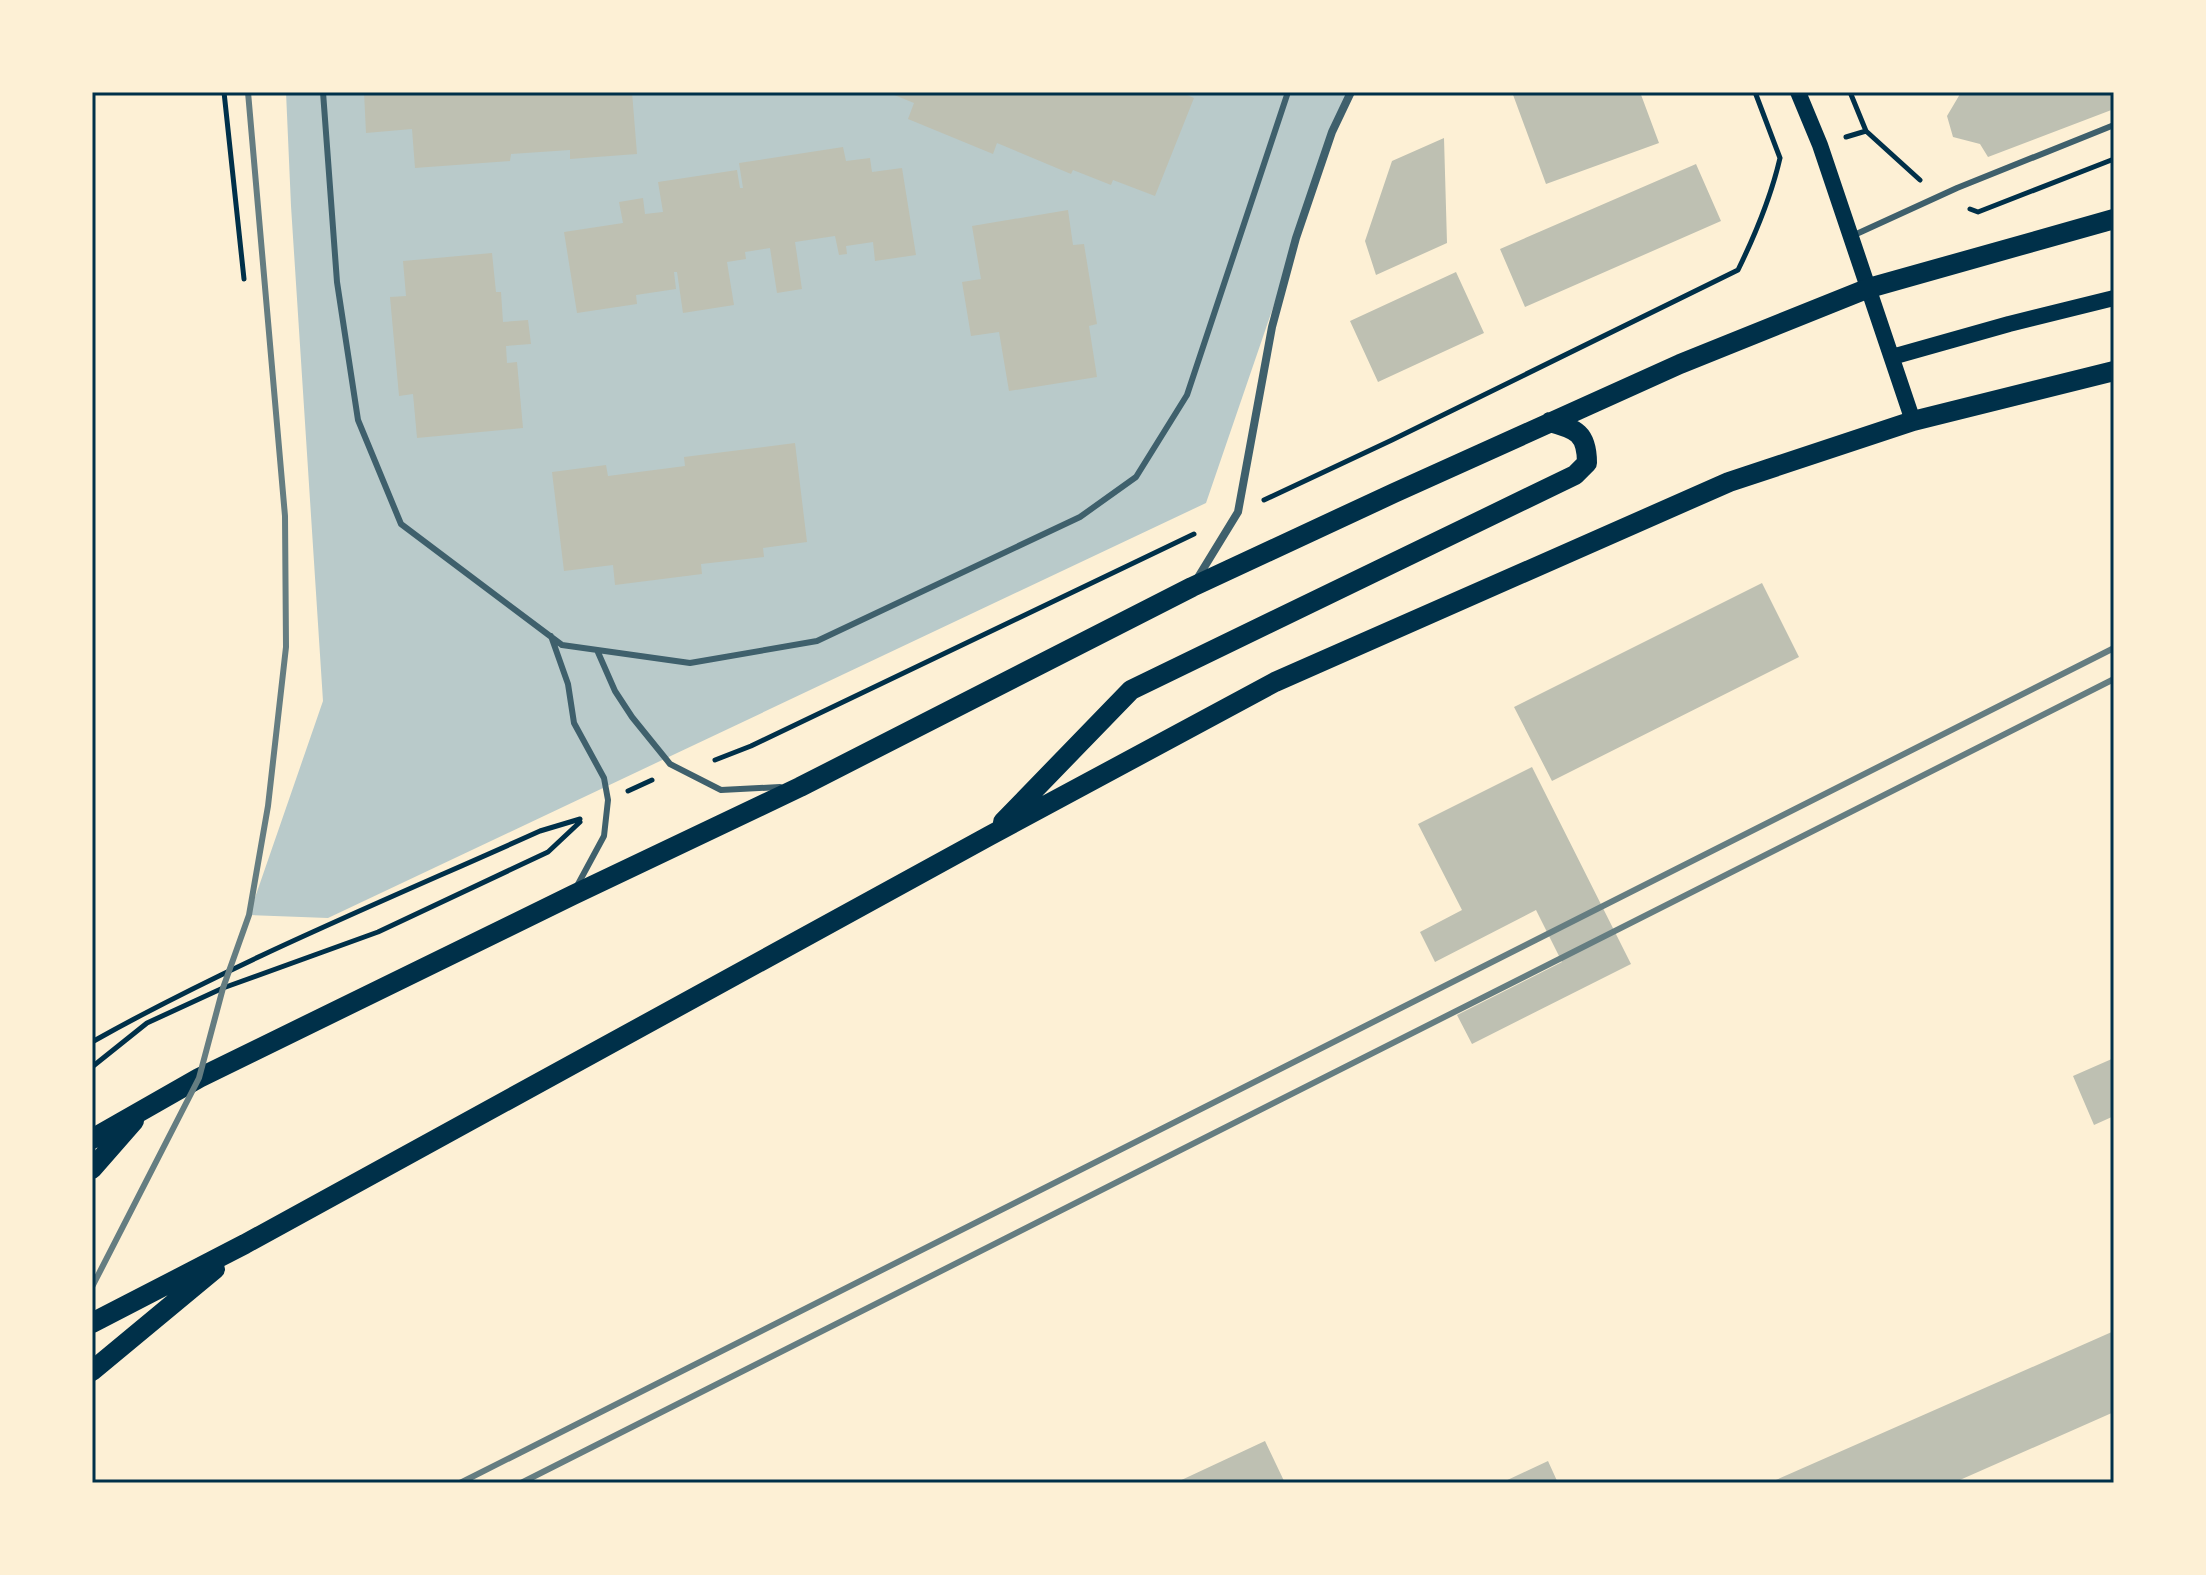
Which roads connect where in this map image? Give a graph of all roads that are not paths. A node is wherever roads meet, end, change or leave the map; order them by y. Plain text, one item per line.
1 (323, 92) edge
2 (1288, 92) edge
3 (1351, 92) edge
4 (1798, 92) edge
5 (2114, 125) edge
6 (2114, 219) edge
7 (1851, 237) junction
8 (1869, 288) junction
9 (2114, 298) edge
10 (1892, 357) junction
11 (2114, 371) edge
12 (1913, 421) junction
13 (1550, 422) junction
14 (1192, 587) junction
15 (551, 636) junction
16 (597, 650) junction
17 (800, 787) junction
18 (989, 836) junction
19 (573, 895) junction
20 (145, 1109) junction
21 (92, 1139) edge
22 (92, 1169) edge
23 (245, 1244) junction
24 (141, 1297) junction
25 (92, 1306) edge
26 (92, 1323) edge
27 (92, 1371) edge

1 - 15 lane
2 - 16 lane
3 - 14 street
4 - 7 main road
5 - 7 lane
6 - 8 main road
7 - 8 main road
8 - 10 main road
8 - 13 main road
9 - 10 main road
10 - 12 main road
11 - 12 main road
12 - 18 main road
13 - 14 main road
13 - 18 main road
14 - 17 main road
15 - 16 lane
15 - 19 lane
16 - 17 lane
17 - 19 main road
18 - 23 main road
19 - 20 main road
20 - 21 main road
20 - 22 main road
23 - 24 main road
23 - 27 main road
24 - 25 main road
24 - 26 main road

